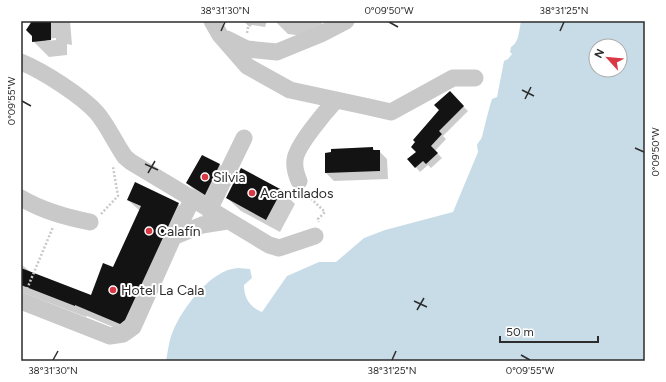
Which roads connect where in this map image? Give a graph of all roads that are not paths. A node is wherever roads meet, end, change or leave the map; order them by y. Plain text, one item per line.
1 (346, 21) edge
2 (216, 28) edge
3 (23, 61) edge
4 (475, 78) dead end
5 (336, 100) junction
6 (244, 138) dead end
7 (299, 181) road end
8 (21, 198) edge
9 (192, 200) junction
10 (209, 210) junction
11 (227, 220) junction
12 (90, 222) road end
13 (315, 236) road end
14 (173, 237) junction
15 (22, 301) edge

1 - 2 street
2 - 5 street
3 - 9 street
4 - 5 street
5 - 7 street
6 - 10 street
8 - 12 street
9 - 10 street
9 - 14 street
10 - 11 street
11 - 13 street
11 - 14 street
14 - 15 street

